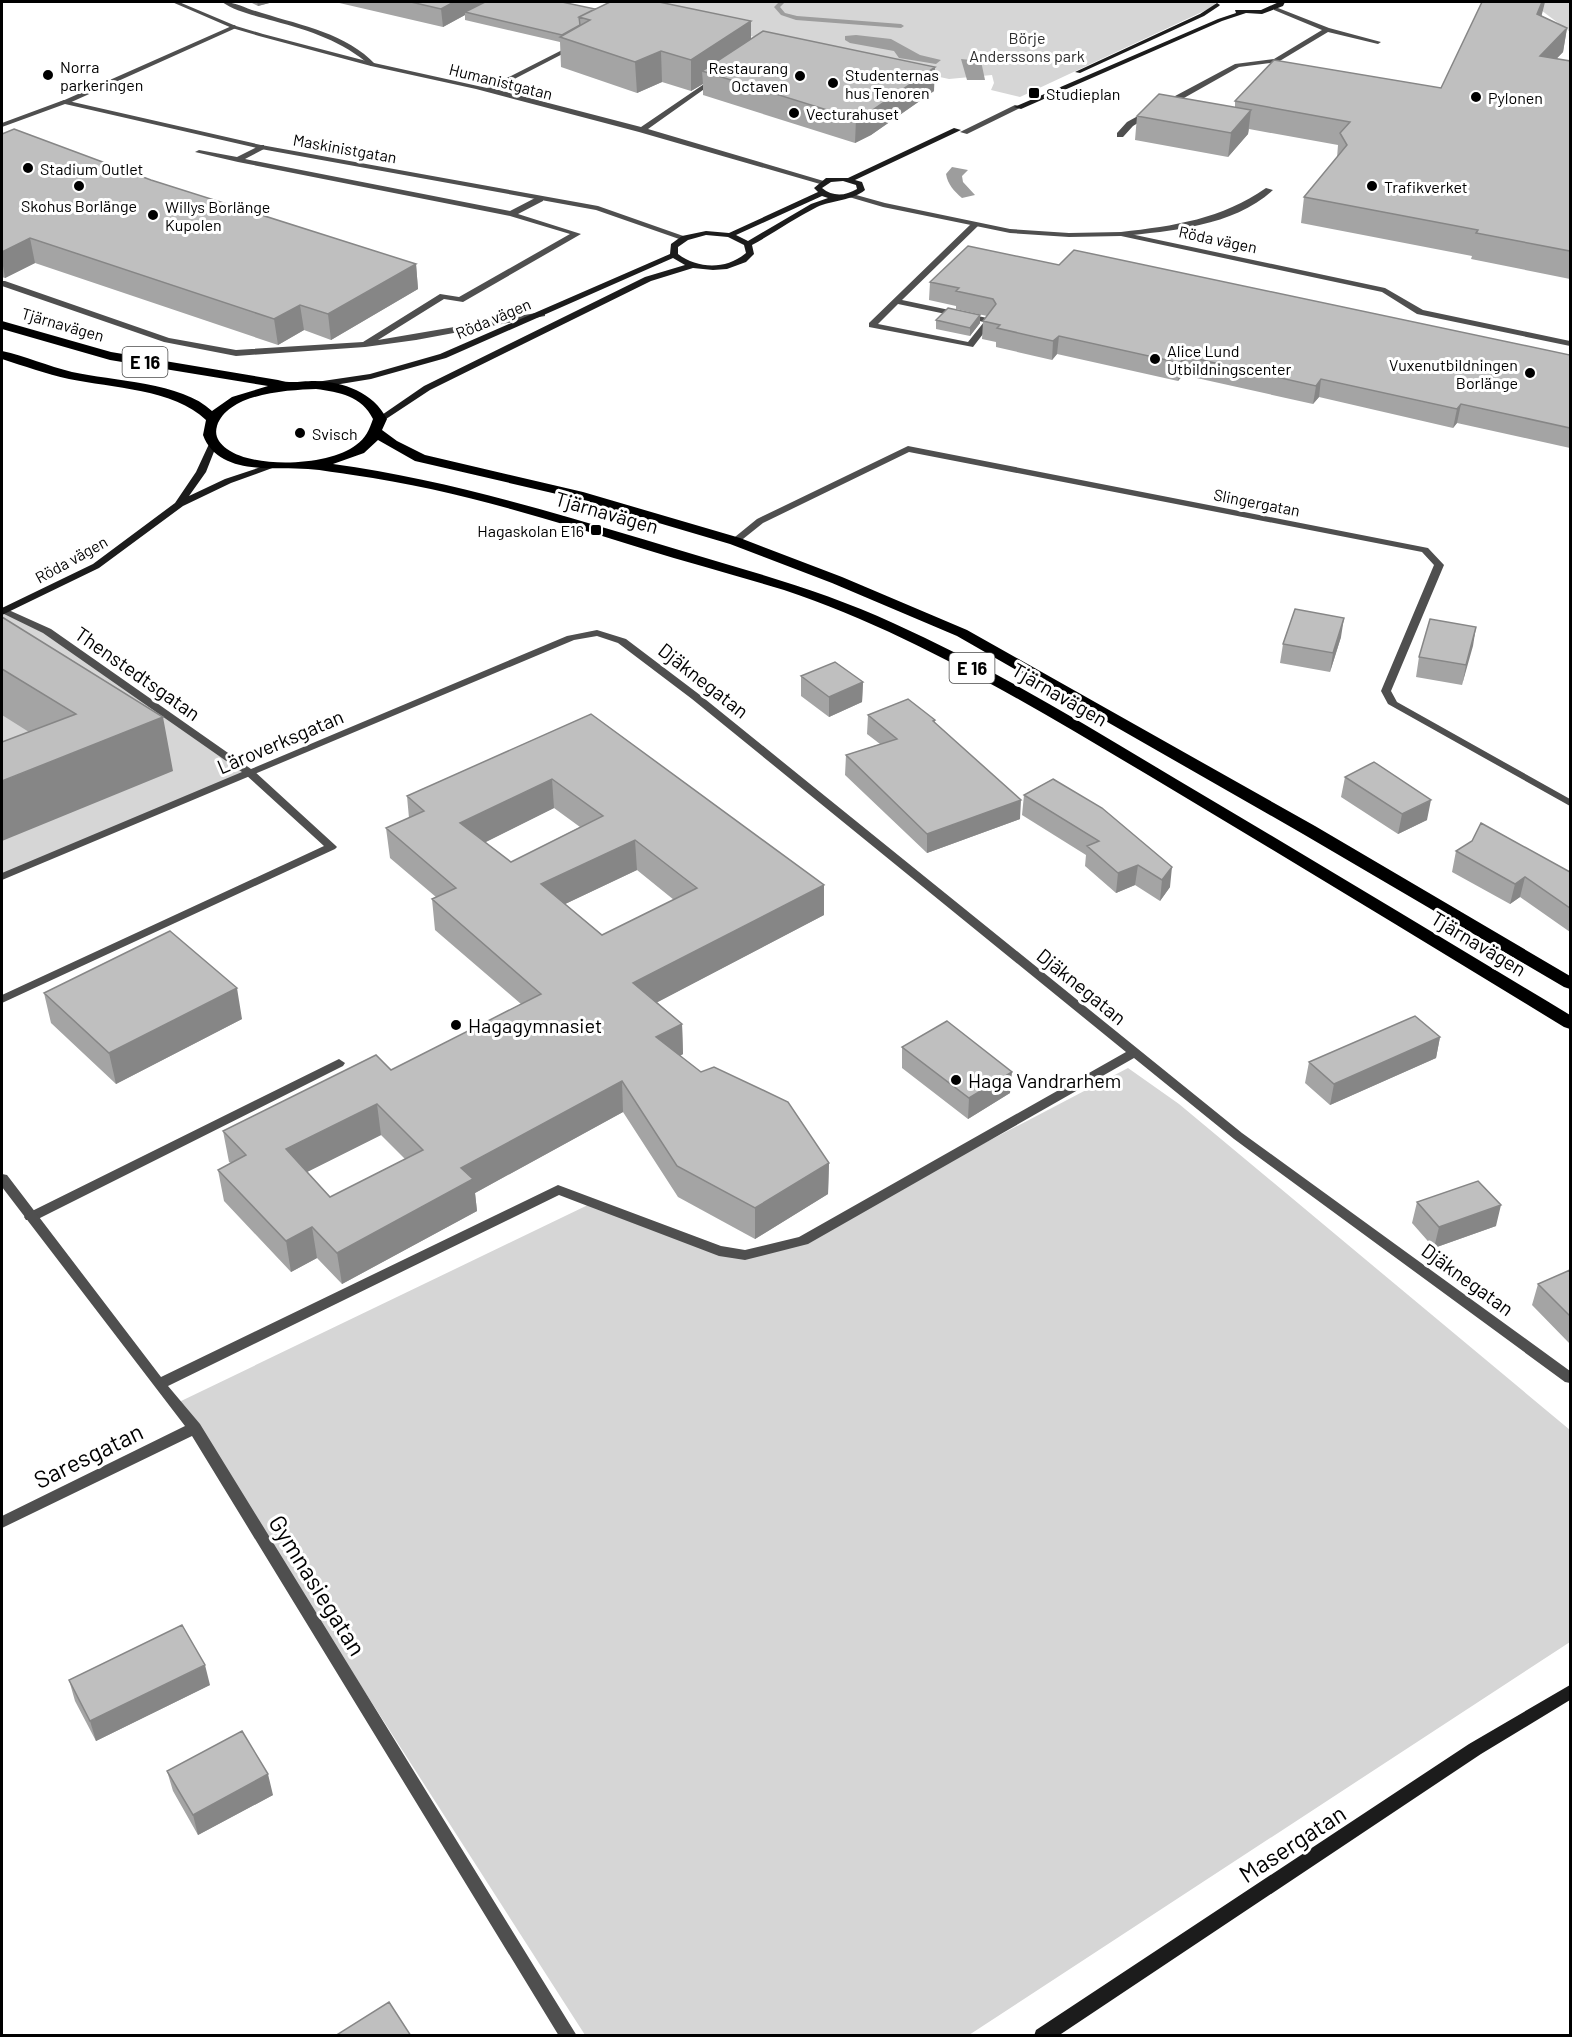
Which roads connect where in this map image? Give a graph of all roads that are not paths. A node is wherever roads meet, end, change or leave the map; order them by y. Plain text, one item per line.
1 (175, 2) edge
2 (225, 2) edge
3 (1282, 2) edge
4 (1216, 3) edge
5 (1276, 9) junction
6 (1244, 12) junction
7 (234, 27) junction
8 (1327, 30) junction
9 (587, 39) edge
10 (1378, 42) dead end
11 (1276, 61) junction
12 (1287, 63) edge
13 (373, 65) junction
14 (721, 75) edge
15 (488, 90) junction
16 (64, 102) junction
17 (2, 125) edge
18 (642, 130) junction
19 (960, 131) junction
20 (1120, 135) dead end
21 (261, 147) junction
22 (199, 152) dead end
23 (238, 160) junction
24 (850, 180) junction
25 (823, 182) junction
26 (859, 184) junction
27 (1269, 190) dead end
28 (822, 193) junction
29 (852, 195) junction
30 (837, 197) junction
31 (540, 199) junction
32 (511, 214) junction
33 (975, 225) junction
34 (1121, 234) junction
35 (730, 235) junction
36 (685, 238) junction
37 (748, 243) junction
38 (674, 255) junction
39 (693, 266) junction
40 (2, 283) edge
41 (896, 301) junction
42 (543, 313) junction
43 (2, 325) edge
44 (365, 344) junction
45 (1570, 344) edge
46 (2, 355) edge
47 (316, 385) junction
48 (291, 386) junction
49 (213, 420) junction
50 (378, 425) junction
51 (213, 444) junction
52 (309, 465) junction
53 (270, 467) junction
54 (180, 504) junction
55 (735, 541) junction
56 (2, 611) edge
57 (571, 638) joint
58 (250, 773) junction
59 (1570, 803) edge
60 (2, 877) edge
61 (1570, 983) edge
62 (2, 999) edge
63 (1570, 1023) edge
64 (1133, 1053) junction
65 (339, 1063) dead end
66 (2, 1178) edge
67 (31, 1217) junction
68 (1570, 1378) edge
69 (159, 1384) junction
70 (195, 1428) junction
71 (2, 1522) edge
72 (1570, 1692) edge
73 (569, 2036) edge
74 (1042, 2036) edge

1 - 7 street, Humanistgatan
2 - 13 street
3 - 5 street
4 - 6 street
4 - 19 street
5 - 6 street
5 - 8 street
6 - 19 street
7 - 13 street, Humanistgatan
7 - 16 street
8 - 10 street
8 - 11 street
9 - 15 street
11 - 12 street
11 - 20 street
13 - 15 street, Humanistgatan
14 - 18 street
15 - 18 street, Humanistgatan
16 - 17 street
16 - 21 street, Maskinistgatan
18 - 25 street, Humanistgatan
19 - 24 street
19 - 26 street
21 - 23 street
21 - 31 street, Maskinistgatan
22 - 23 street
23 - 32 street
24 - 25 street
24 - 26 street
25 - 28 street
26 - 29 street
27 - 34 street
28 - 30 street
28 - 35 street
29 - 30 street
29 - 33 street, Röda vägen
30 - 37 street
31 - 32 street
31 - 36 street, Maskinistgatan
32 - 44 street
33 - 34 street, Röda vägen
33 - 41 street
34 - 45 street, Röda vägen
35 - 36 street
35 - 37 street
36 - 38 street
37 - 39 street, Röda vägen
38 - 39 street
38 - 42 street, Röda vägen
39 - 50 street, Röda vägen
40 - 44 street
41 - 41 street
42 - 44 street
42 - 47 street, Röda vägen
43 - 48 highway, Tjärnavägen / E 16
46 - 49 highway, E 16
47 - 48 highway, Tjärnavägen
47 - 50 highway, Tjärnavägen
48 - 49 highway
49 - 51 highway
50 - 52 highway
50 - 55 highway, Tjärnavägen / E 16
51 - 53 highway
51 - 54 street, Röda vägen
52 - 53 highway
52 - 63 highway, Tjärnavägen / E 16
53 - 54 street, Röda vägen
54 - 56 street, Röda vägen
55 - 59 street, Slingergatan
55 - 61 highway, Tjärnavägen / E 16
56 - 58 street, Thenstedtsgatan
57 - 58 street, Läroverksgatan
57 - 64 street, Djäknegatan
58 - 60 street, Läroverksgatan
58 - 62 street, Thenstedtsgatan
64 - 68 street, Djäknegatan
64 - 69 street
65 - 67 street
66 - 67 street, Gymnasiegatan
67 - 69 street, Gymnasiegatan
69 - 70 street, Gymnasiegatan
70 - 71 street, Saresgatan
70 - 73 street, Gymnasiegatan
72 - 74 street, Masergatan

